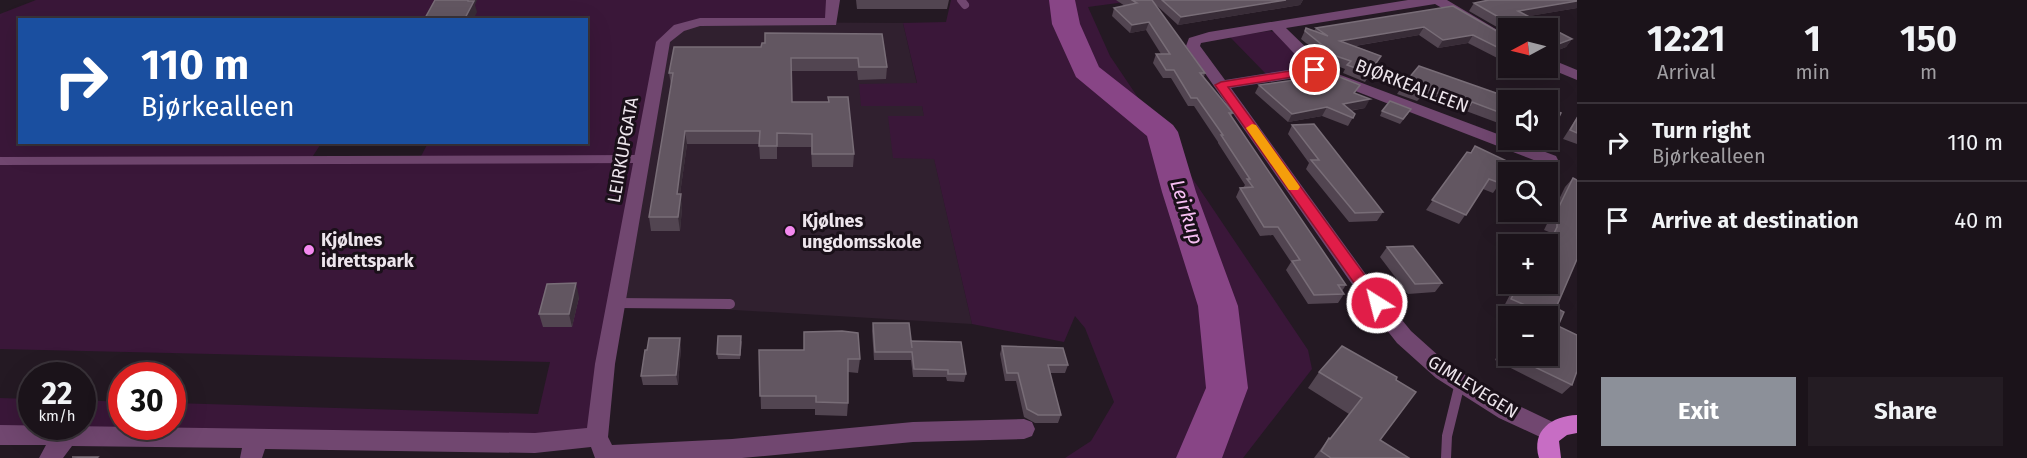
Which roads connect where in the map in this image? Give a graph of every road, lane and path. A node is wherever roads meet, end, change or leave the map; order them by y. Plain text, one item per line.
1 (833, 0) edge
2 (1432, 0) edge
3 (1438, 0) edge
4 (1275, 25) junction
5 (1498, 36) edge
6 (1558, 67) edge
7 (1315, 70) junction
8 (1577, 76) edge
9 (1221, 85) junction
10 (640, 159) junction
11 (1550, 160) dead end
12 (0, 161) edge
13 (617, 303) junction
14 (729, 304) dead end
15 (1460, 383) junction
16 (1577, 424) edge
17 (1024, 429) dead end
18 (1551, 432) junction
19 (0, 435) edge
20 (18, 435) edge
21 (96, 438) edge
22 (63, 440) edge
23 (253, 449) edge
24 (603, 450) edge
25 (50, 458) edge
26 (1446, 458) edge
27 (1550, 458) edge

1 - 10 street, LEIRKUPGATA
2 - 4 street
3 - 5 street
4 - 7 street
4 - 9 street, GIMLEVEGEN
6 - 8 street
7 - 9 street
7 - 11 street, BJØRKEALLEEN
9 - 15 street, GIMLEVEGEN
10 - 12 lane
10 - 13 street, LEIRKUPGATA
13 - 14 lane
13 - 24 street, LEIRKUPGATA
15 - 18 street, GIMLEVEGEN
15 - 26 lane
16 - 18 main road
17 - 24 street
18 - 27 main road
19 - 20 street
21 - 23 street
22 - 25 street
23 - 24 street

